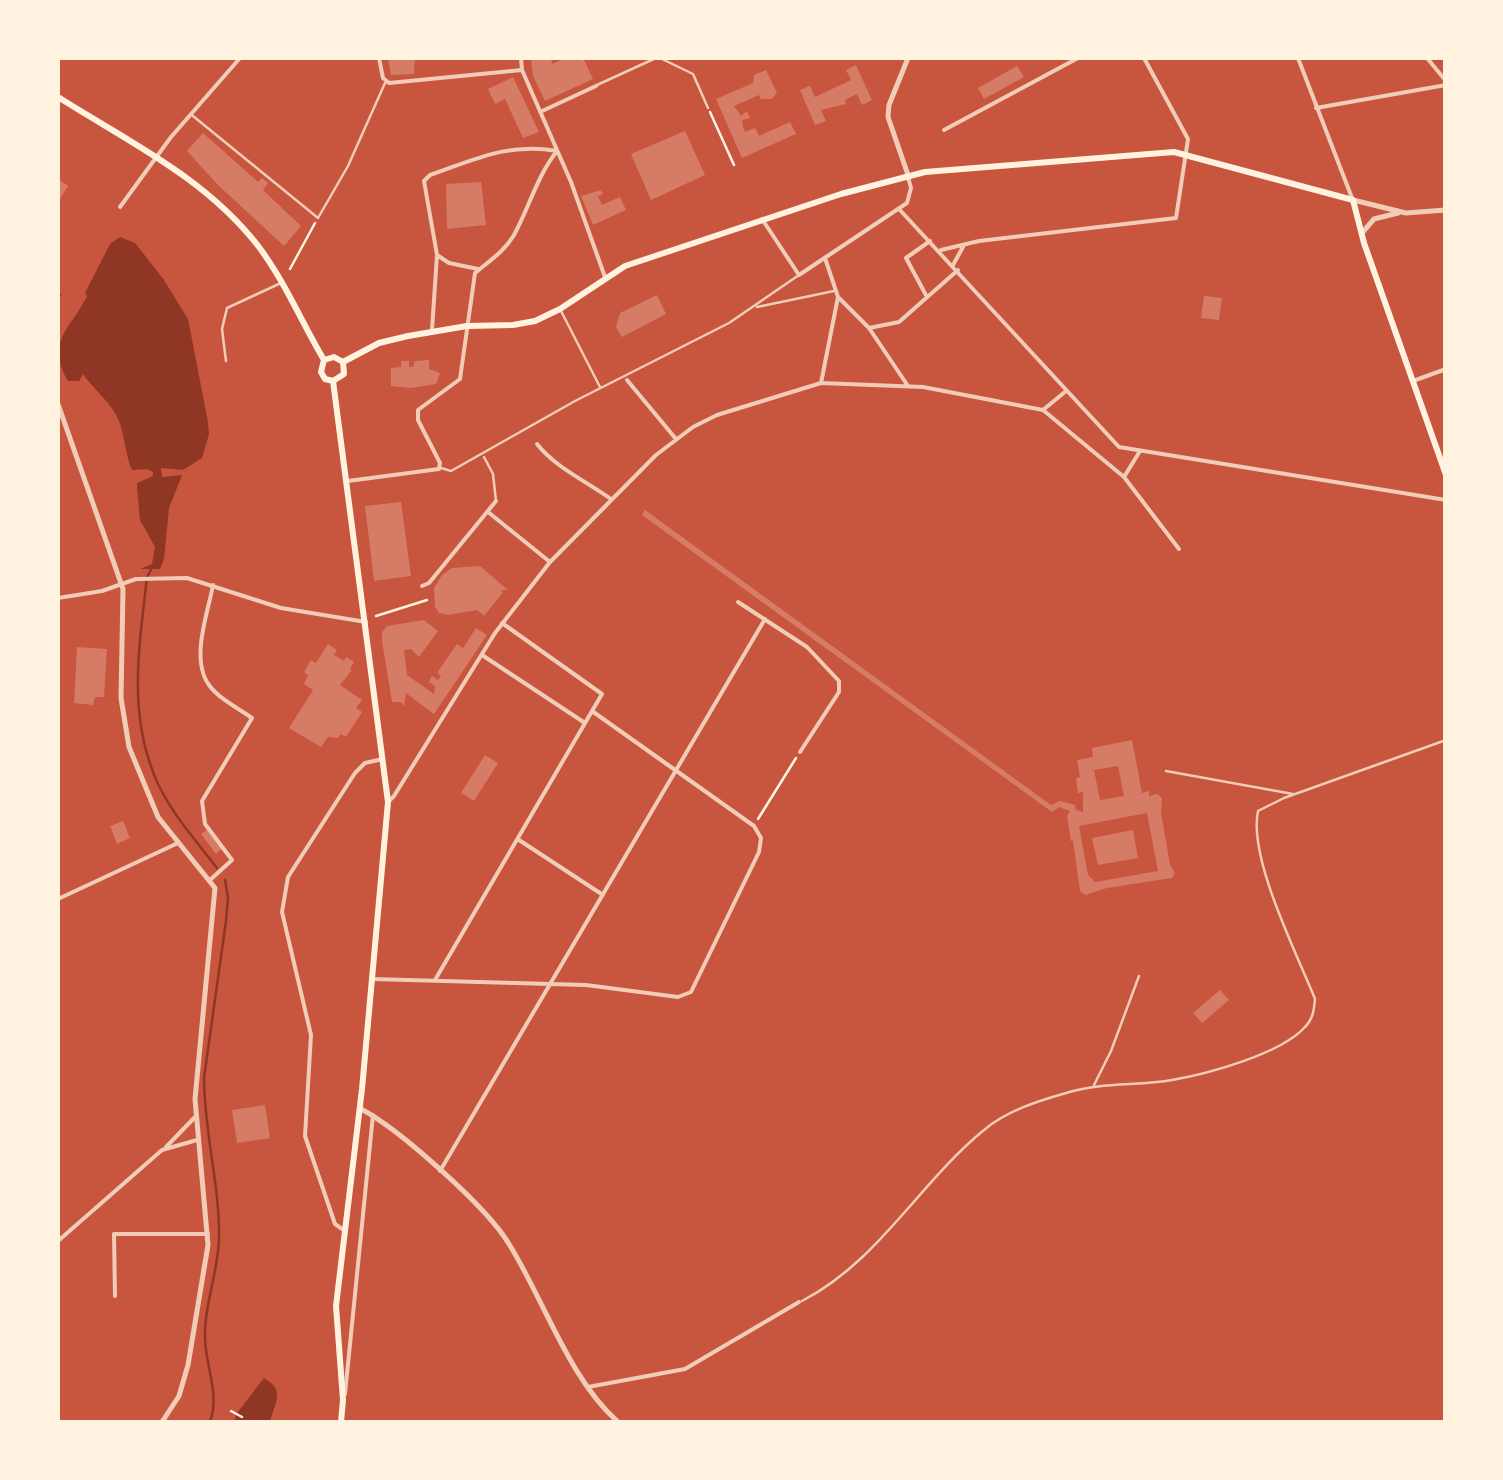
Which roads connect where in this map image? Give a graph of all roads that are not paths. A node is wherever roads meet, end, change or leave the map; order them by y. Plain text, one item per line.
1 (240, 58) edge
2 (379, 58) edge
3 (521, 58) edge
4 (658, 58) edge
5 (908, 58) edge
6 (1078, 58) edge
7 (1144, 58) edge
8 (1298, 58) edge
9 (1427, 58) edge
10 (522, 70) junction
11 (385, 82) junction
12 (1446, 83) edge
13 (596, 86) joint
14 (58, 97) edge
15 (708, 108) road end
16 (1316, 108) junction
17 (540, 112) junction
18 (190, 114) junction
19 (944, 130) dead end
20 (557, 151) junction
21 (1187, 154) junction
22 (157, 156) junction
23 (908, 175) junction
24 (1353, 200) junction
25 (120, 207) dead end
26 (899, 209) junction
27 (1446, 210) edge
28 (1406, 212) junction
29 (762, 218) junction
30 (1362, 234) junction
31 (930, 242) junction
32 (964, 245) junction
33 (939, 250) junction
34 (437, 254) junction
35 (825, 258) junction
36 (953, 265) junction
37 (478, 269) junction
38 (958, 270) junction
39 (799, 275) junction
40 (605, 277) junction
41 (282, 282) junction
42 (836, 294) junction
43 (927, 298) junction
44 (756, 308) junction
45 (560, 309) junction
46 (726, 317) dead end
47 (468, 322) junction
48 (730, 323) junction
49 (869, 328) junction
50 (432, 331) junction
51 (324, 360) junction
52 (226, 361) dead end
53 (343, 362) junction
54 (1446, 369) edge
55 (625, 378) junction
56 (333, 381) junction
57 (1412, 381) junction
58 (820, 384) junction
59 (908, 386) junction
60 (601, 388) junction
61 (1068, 390) junction
62 (58, 404) edge
63 (1043, 410) junction
64 (676, 439) junction
65 (537, 444) dead end
66 (1140, 451) junction
67 (484, 457) junction
68 (440, 467) junction
69 (1446, 474) edge
70 (1124, 478) junction
71 (348, 481) junction
72 (611, 499) junction
73 (1446, 500) edge
74 (496, 501) joint
75 (488, 512) junction
76 (1179, 550) dead end
77 (550, 562) junction
78 (121, 584) junction
79 (214, 585) junction
80 (422, 586) dead end
81 (58, 598) edge
82 (738, 602) dead end
83 (765, 619) junction
84 (366, 622) junction
85 (502, 623) junction
86 (482, 655) junction
87 (592, 711) junction
88 (585, 724) junction
89 (1446, 740) edge
90 (800, 752) road end
91 (384, 758) junction
92 (1166, 771) dead end
93 (674, 772) junction
94 (1294, 794) junction
95 (388, 802) junction
96 (517, 839) junction
97 (178, 844) junction
98 (210, 880) junction
99 (603, 894) junction
100 (58, 900) edge
101 (1138, 976) dead end
102 (372, 979) junction
103 (434, 980) junction
104 (550, 984) junction
105 (1094, 1086) junction
106 (359, 1108) junction
107 (196, 1116) junction
108 (373, 1116) junction
109 (199, 1140) junction
110 (162, 1150) junction
111 (440, 1171) junction
112 (345, 1229) junction
113 (363, 1229) junction
114 (208, 1234) junction
115 (58, 1242) edge
116 (115, 1296) dead end
117 (799, 1302) joint
118 (588, 1388) junction
119 (343, 1400) junction
120 (162, 1422) edge
121 (341, 1422) edge
122 (618, 1422) edge

1 - 18 street
2 - 11 street
3 - 10 street
4 - 13 street
4 - 15 street
5 - 23 street
6 - 19 street
7 - 21 street
8 - 16 street
9 - 12 street
10 - 11 street
10 - 17 street
11 - 18 street
12 - 16 street
13 - 17 street
14 - 22 main road
16 - 24 street
17 - 20 street
18 - 22 street
20 - 34 street
20 - 37 street
20 - 40 street
21 - 23 main road
21 - 24 main road
21 - 32 street
22 - 25 street
22 - 41 main road
23 - 26 street
23 - 29 main road
24 - 28 street
24 - 30 main road
26 - 31 street
26 - 35 street
27 - 28 street
28 - 30 street
29 - 39 street
29 - 40 main road
30 - 57 main road
31 - 33 street
31 - 43 street
32 - 33 street
32 - 36 street
33 - 36 street
34 - 37 street
34 - 50 street
35 - 39 street
35 - 42 street
36 - 38 street
37 - 47 street
38 - 43 street
38 - 61 street
39 - 44 street
40 - 45 main road
41 - 51 main road
41 - 52 street
42 - 44 street
42 - 49 street
42 - 58 street
43 - 49 street
44 - 48 street
45 - 47 main road
45 - 60 street
46 - 48 street
47 - 50 main road
47 - 68 street
48 - 55 street
49 - 59 street
50 - 53 main road
51 - 53 main road
51 - 56 main road
53 - 56 main road
54 - 57 street
55 - 60 street
55 - 64 street
56 - 71 main road
57 - 69 main road
58 - 59 street
58 - 64 street
59 - 63 street
60 - 67 street
61 - 63 street
61 - 66 street
62 - 78 street
63 - 70 street
64 - 72 street
65 - 72 street
66 - 70 street
66 - 73 street
67 - 68 street
67 - 74 street
68 - 71 street
70 - 76 street
71 - 84 main road
72 - 77 street
74 - 75 street
75 - 77 street
75 - 80 street
77 - 85 street
78 - 79 street
78 - 81 street
78 - 97 street
79 - 84 street
79 - 98 street
82 - 83 street
83 - 90 street
83 - 93 street
84 - 91 main road
85 - 86 street
85 - 87 street
86 - 88 street
86 - 95 street
87 - 88 street
87 - 93 street
88 - 96 street
89 - 94 street
91 - 95 main road
91 - 112 street
92 - 94 street
93 - 99 street
93 - 104 street
94 - 105 street
95 - 102 main road
96 - 99 street
96 - 103 street
97 - 98 street
97 - 100 street
98 - 107 street
99 - 104 street
101 - 105 street
102 - 103 street
102 - 106 main road
103 - 104 street
104 - 111 street
105 - 117 street
106 - 108 street
106 - 112 main road
107 - 109 street
107 - 110 street
108 - 111 street
108 - 113 street
109 - 110 street
109 - 114 street
110 - 115 street
111 - 118 street
112 - 113 street
112 - 119 main road
113 - 119 street
114 - 116 street
114 - 120 street
117 - 118 street
118 - 122 street
119 - 121 main road

